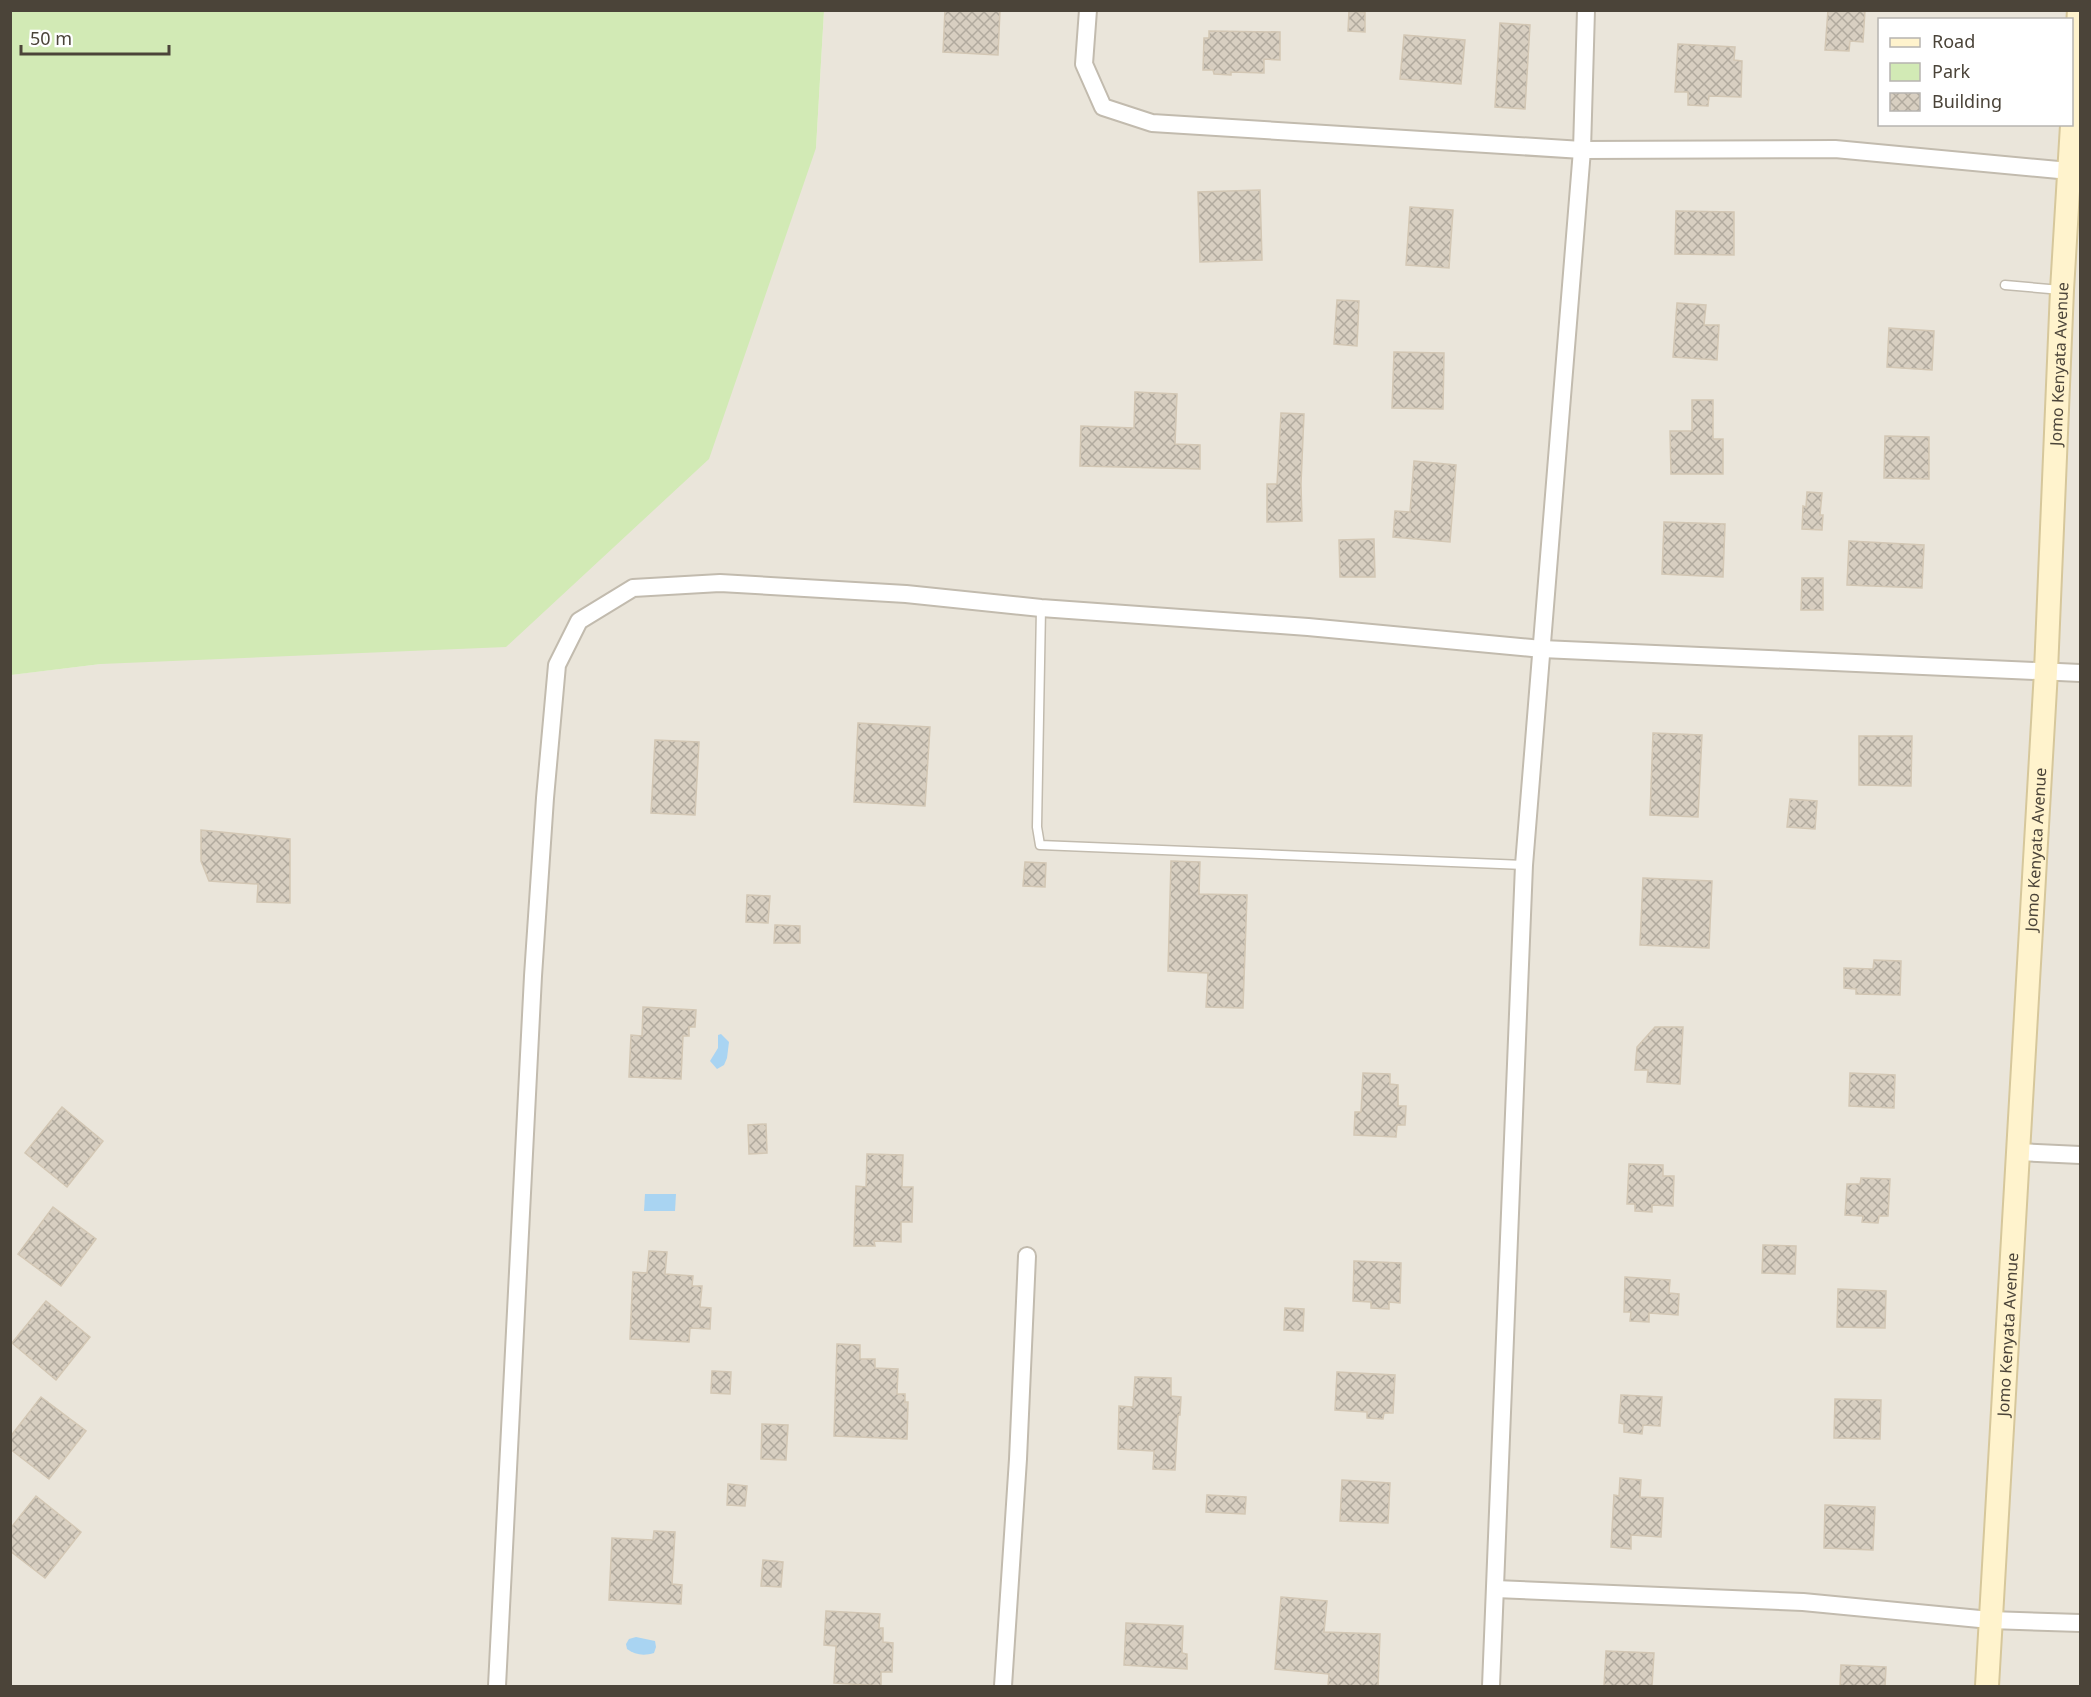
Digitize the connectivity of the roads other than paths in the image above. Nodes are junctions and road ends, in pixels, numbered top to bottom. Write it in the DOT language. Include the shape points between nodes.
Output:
graph roads {
  1 [pos="1088,10"];
  2 [pos="1586,10"];
  3 [pos="2079,10"];
  4 [pos="1582,150"];
  5 [pos="2075,172"];
  6 [pos="2005,285"];
  7 [pos="2062,290"];
  8 [pos="1041,608"];
  9 [pos="1542,649"];
  10 [pos="2046,671"];
  11 [pos="2080,673"];
  12 [pos="1524,865"];
  13 [pos="2019,1152"];
  14 [pos="2080,1155"];
  15 [pos="1027,1256"];
  16 [pos="1495,1588"];
  17 [pos="1990,1620"];
  18 [pos="2080,1623"];
  19 [pos="496,1686"];
  20 [pos="1003,1686"];
  21 [pos="1491,1686"];
  22 [pos="1986,1686"];
  1 -- 4 [label="street" via="1084,64 1102,107 1152,123"];
  2 -- 4 [label="street"];
  3 -- 5 [label="street, Jomo Kenyata Avenue"];
  4 -- 5 [label="street" via="1835,149"];
  4 -- 9 [label="street"];
  5 -- 7 [label="street, Jomo Kenyata Avenue"];
  6 -- 7 [label="lane"];
  7 -- 10 [label="street, Jomo Kenyata Avenue"];
  8 -- 9 [label="street"];
  8 -- 12 [label="lane" via="1037,828 1040,845"];
  8 -- 19 [label="street" via="906,594 720,584 633,588 579,621 556,664 533,976"];
  9 -- 10 [label="street"];
  9 -- 12 [label="street"];
  10 -- 11 [label="street"];
  10 -- 13 [label="street, Jomo Kenyata Avenue"];
  12 -- 16 [label="street"];
  13 -- 14 [label="street"];
  13 -- 17 [label="street, Jomo Kenyata Avenue"];
  15 -- 20 [label="street"];
  16 -- 17 [label="street" via="1803,1602"];
  16 -- 21 [label="street"];
  17 -- 18 [label="street"];
  17 -- 22 [label="street, Jomo Kenyata Avenue"];
}
